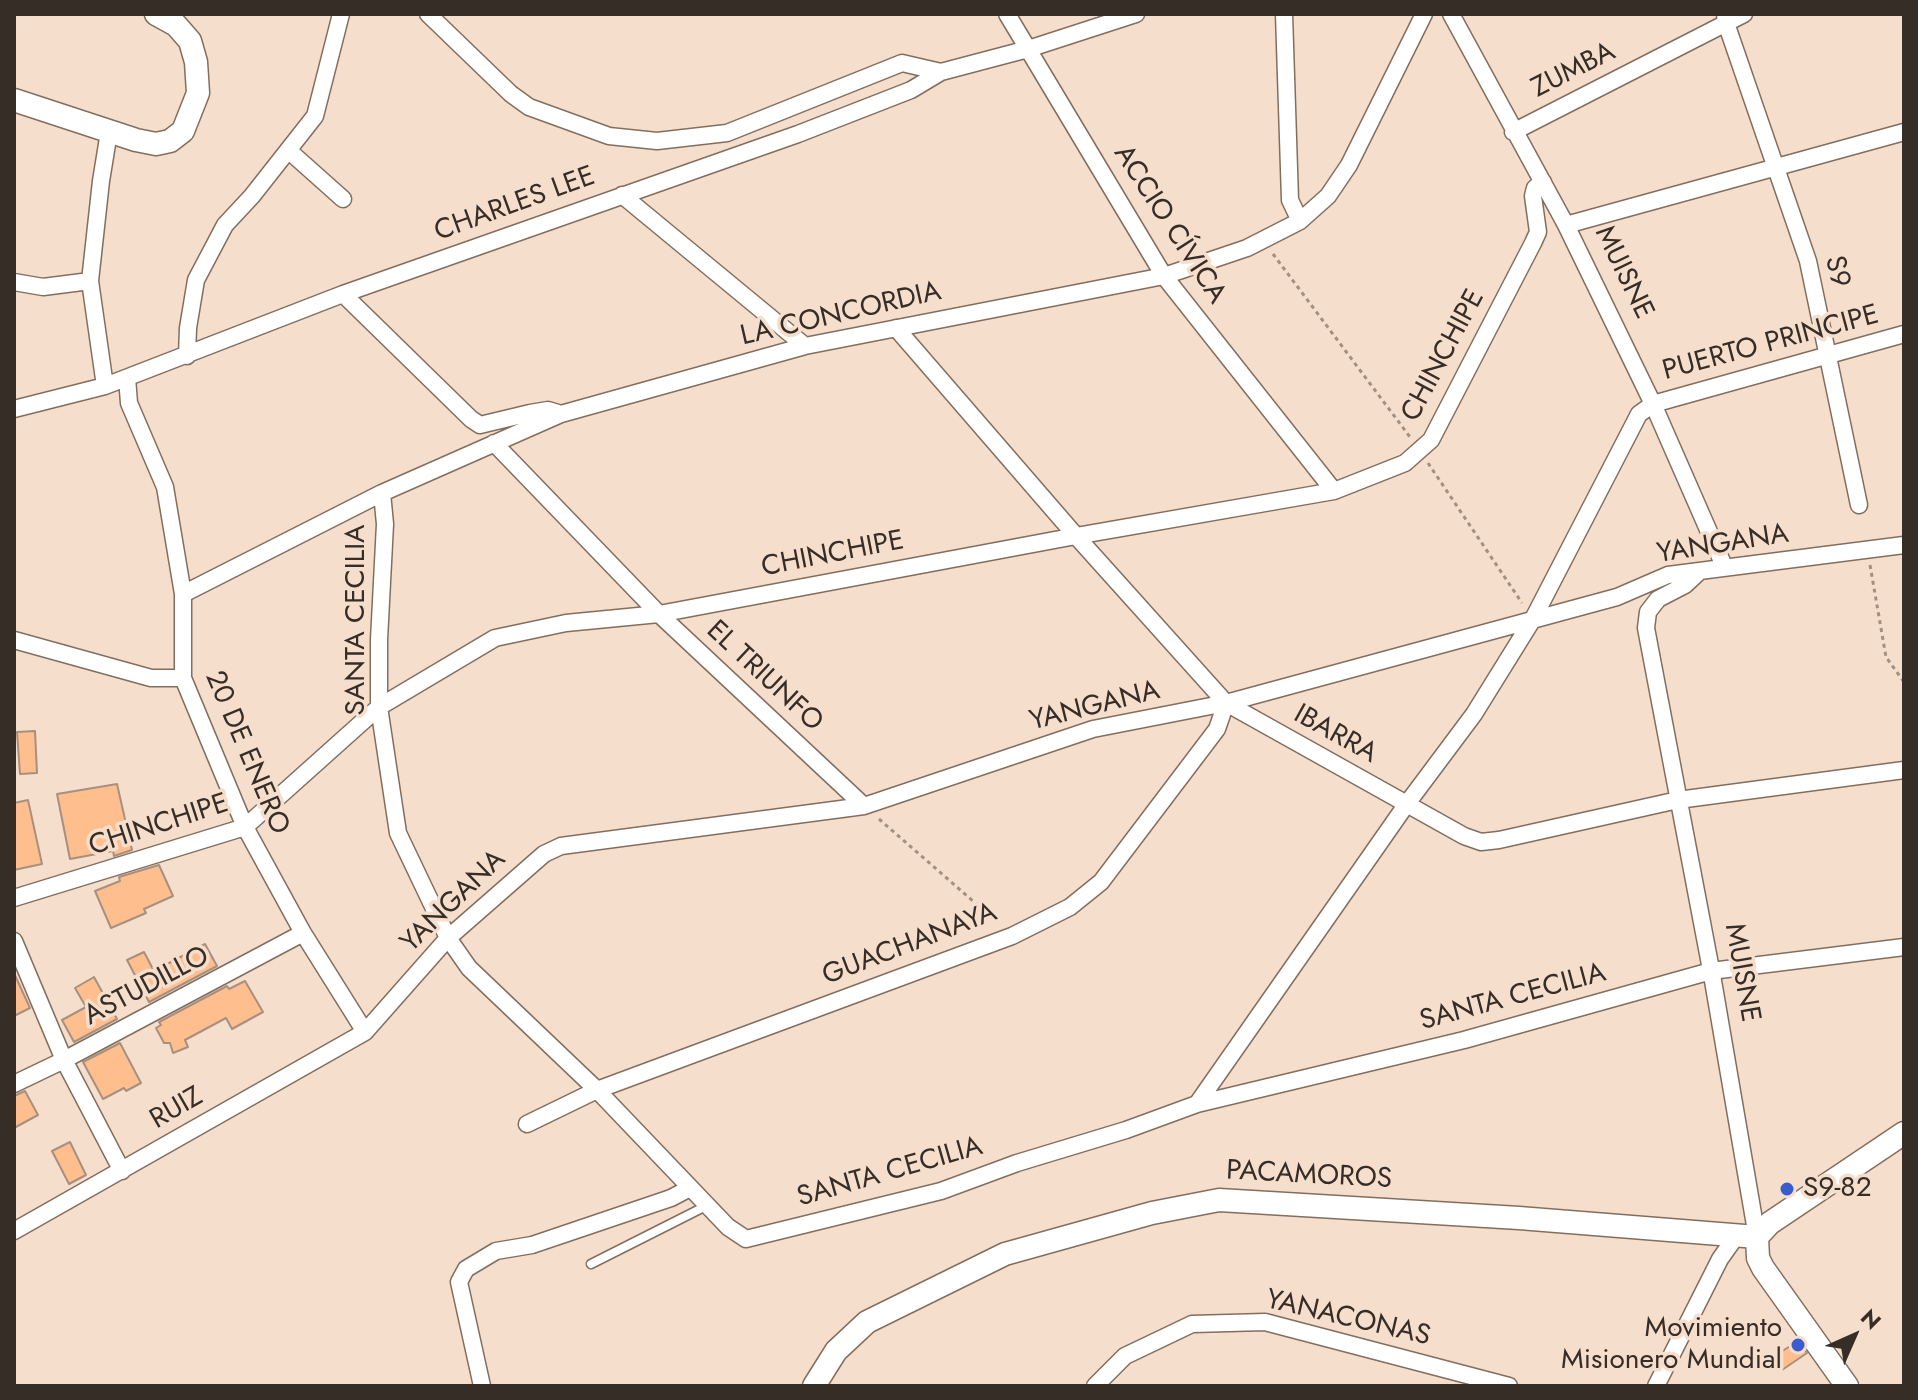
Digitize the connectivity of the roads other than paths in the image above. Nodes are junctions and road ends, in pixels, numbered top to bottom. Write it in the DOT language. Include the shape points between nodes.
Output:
graph roads {
  1 [pos="156,14"];
  2 [pos="341,14"];
  3 [pos="428,14"];
  4 [pos="1007,14"];
  5 [pos="1136,14"];
  6 [pos="1284,14"];
  7 [pos="1424,14"];
  8 [pos="1451,14"];
  9 [pos="1744,14"];
  10 [pos="1726,18"];
  11 [pos="1028,49"];
  12 [pos="941,72"];
  13 [pos="14,100"];
  14 [pos="109,132"];
  15 [pos="1513,132"];
  16 [pos="1904,132"];
  17 [pos="288,150"];
  18 [pos="1774,169"];
  19 [pos="1543,182"];
  20 [pos="622,195"];
  21 [pos="343,199"];
  22 [pos="1300,221"];
  23 [pos="1566,225"];
  24 [pos="1164,276"];
  25 [pos="90,281"];
  26 [pos="14,282"];
  27 [pos="343,294"];
  28 [pos="896,328"];
  29 [pos="1904,334"];
  30 [pos="805,346"];
  31 [pos="187,356"];
  32 [pos="1829,356"];
  33 [pos="127,378"];
  34 [pos="105,386"];
  35 [pos="1653,404"];
  36 [pos="14,409"];
  37 [pos="561,414"];
  38 [pos="494,443"];
  39 [pos="1334,491"];
  40 [pos="382,493"];
  41 [pos="1859,505"];
  42 [pos="1076,536"];
  43 [pos="1904,545"];
  44 [pos="1724,566"];
  45 [pos="1700,571"];
  46 [pos="183,594"];
  47 [pos="659,614"];
  48 [pos="1533,619"];
  49 [pos="14,640"];
  50 [pos="183,678"];
  51 [pos="1226,703"];
  52 [pos="379,707"];
  53 [pos="1904,770"];
  54 [pos="1678,800"];
  55 [pos="1406,805"];
  56 [pos="864,806"];
  57 [pos="245,827"];
  58 [pos="14,898"];
  59 [pos="303,933"];
  60 [pos="448,938"];
  61 [pos="14,941"];
  62 [pos="1904,947"];
  63 [pos="1711,971"];
  64 [pos="365,1032"];
  65 [pos="64,1060"];
  66 [pos="14,1084"];
  67 [pos="597,1090"];
  68 [pos="1197,1104"];
  69 [pos="527,1124"];
  70 [pos="1904,1133"];
  71 [pos="122,1171"];
  72 [pos="690,1188"];
  73 [pos="707,1205"];
  74 [pos="14,1231"];
  75 [pos="1747,1236"];
  76 [pos="591,1264"];
  77 [pos="482,1386"];
  78 [pos="814,1386"];
  79 [pos="1095,1386"];
  80 [pos="1509,1386"];
  81 [pos="1656,1386"];
  82 [pos="1847,1386"];
  1 -- 14 [label="street" via="190,41 196,62 198,93 183,131 156,144"];
  2 -- 17 [label="street" via="315,116"];
  3 -- 12 [label="street" via="529,107 588,130 633,140 727,133 902,63"];
  4 -- 11 [label="street, ACCIO CÍVICA"];
  5 -- 11 [label="street"];
  6 -- 22 [label="street" via="1290,200"];
  7 -- 22 [label="street, LA CONCORDIA" via="1349,165 1328,196"];
  8 -- 15 [label="street, MUISNE"];
  9 -- 10 [label="street, ZUMBA"];
  10 -- 15 [label="street, ZUMBA"];
  10 -- 18 [label="street, S9"];
  11 -- 12 [label="street"];
  11 -- 24 [label="street, ACCIO CÍVICA"];
  12 -- 20 [label="street, CHARLES LEE" via="911,90 826,123"];
  13 -- 14 [label="street"];
  14 -- 25 [label="street"];
  15 -- 19 [label="street, MUISNE"];
  16 -- 18 [label="street"];
  17 -- 21 [label="street"];
  17 -- 31 [label="street" via="225,225 196,280"];
  18 -- 23 [label="street"];
  18 -- 32 [label="street, S9" via="1808,261"];
  19 -- 23 [label="street, MUISNE"];
  19 -- 39 [label="street, CHINCHIPE" via="1533,196 1538,232 1431,440 1405,463"];
  20 -- 27 [label="street, CHARLES LEE"];
  20 -- 30 [label="street"];
  22 -- 24 [label="street, LA CONCORDIA" via="1247,248"];
  23 -- 35 [label="street, MUISNE"];
  24 -- 28 [label="street, LA CONCORDIA"];
  24 -- 39 [label="street, ACCIO CÍVICA"];
  25 -- 26 [label="street" via="43,287"];
  25 -- 34 [label="street"];
  27 -- 31 [label="street, CHARLES LEE"];
  27 -- 37 [label="street" via="480,425 548,410"];
  28 -- 30 [label="street, LA CONCORDIA"];
  28 -- 42 [label="street, IBARRA"];
  29 -- 32 [label="street, PUERTO PRINCIPE"];
  30 -- 37 [label="street, LA CONCORDIA"];
  31 -- 33 [label="street, CHARLES LEE"];
  32 -- 35 [label="street, PUERTO PRINCIPE"];
  32 -- 41 [label="street, S9"];
  33 -- 34 [label="street, CHARLES LEE"];
  33 -- 46 [label="street, 20 DE ENERO" via="129,403 165,487"];
  34 -- 36 [label="street, CHARLES LEE"];
  35 -- 44 [label="street, MUISNE"];
  35 -- 48 [label="street" via="1639,414"];
  37 -- 38 [label="street, LA CONCORDIA"];
  38 -- 40 [label="street, LA CONCORDIA"];
  38 -- 47 [label="street, EL TRIUNFO"];
  39 -- 42 [label="street, CHINCHIPE"];
  40 -- 46 [label="street, LA CONCORDIA"];
  40 -- 52 [label="street, SANTA CECILIA"];
  42 -- 47 [label="street, CHINCHIPE"];
  42 -- 51 [label="street, IBARRA"];
  43 -- 44 [label="street, YANGANA"];
  44 -- 45 [label="street, YANGANA"];
  45 -- 48 [label="street, YANGANA" via="1668,575 1617,597"];
  45 -- 54 [label="street, MUISNE" via="1658,599 1648,612 1646,628"];
  46 -- 50 [label="street, 20 DE ENERO"];
  47 -- 52 [label="street, CHINCHIPE" via="566,623 495,638"];
  47 -- 56 [label="street, EL TRIUNFO"];
  48 -- 51 [label="street, YANGANA"];
  48 -- 55 [label="street" via="1474,714"];
  49 -- 50 [label="street" via="151,678"];
  50 -- 57 [label="street, 20 DE ENERO"];
  51 -- 55 [label="street, IBARRA"];
  51 -- 56 [label="street, YANGANA" via="1093,729"];
  51 -- 67 [label="street, GUACHANAYA" via="1217,729 1101,882 1070,907 1012,936"];
  52 -- 57 [label="street, CHINCHIPE"];
  52 -- 60 [label="street, SANTA CECILIA" via="398,833"];
  53 -- 54 [label="street, IBARRA"];
  54 -- 55 [label="street, IBARRA" via="1481,842"];
  54 -- 63 [label="street, MUISNE"];
  55 -- 68 [label="street"];
  56 -- 60 [label="street, YANGANA" via="561,846 544,854"];
  57 -- 58 [label="street, CHINCHIPE"];
  57 -- 59 [label="street, 20 DE ENERO"];
  59 -- 64 [label="street, 20 DE ENERO"];
  59 -- 65 [label="street, ASTUDILLO"];
  60 -- 64 [label="street, YANGANA"];
  60 -- 67 [label="street, SANTA CECILIA" via="469,968"];
  61 -- 65 [label="street"];
  62 -- 63 [label="street, SANTA CECILIA"];
  63 -- 68 [label="street, SANTA CECILIA" via="1464,1040"];
  63 -- 75 [label="street, MUISNE"];
  64 -- 71 [label="street, RUIZ"];
  65 -- 66 [label="street, ASTUDILLO"];
  65 -- 71 [label="street"];
  67 -- 69 [label="street, GUACHANAYA"];
  67 -- 72 [label="street, SANTA CECILIA"];
  68 -- 73 [label="street, SANTA CECILIA" via="941,1191 758,1237 746,1239"];
  70 -- 75 [label="street"];
  71 -- 74 [label="street, RUIZ"];
  72 -- 73 [label="street, SANTA CECILIA"];
  72 -- 77 [label="street" via="532,1245 496,1251 466,1269 459,1282"];
  73 -- 76 [label="lane"];
  75 -- 78 [label="street, PACAMOROS" via="1219,1200 1005,1254 867,1322 836,1351"];
  75 -- 81 [label="street" via="1720,1259"];
  75 -- 82 [label="street, MUISNE" via="1763,1268"];
  79 -- 80 [label="street, YANACONAS" via="1125,1356 1192,1324 1265,1322"];
}
